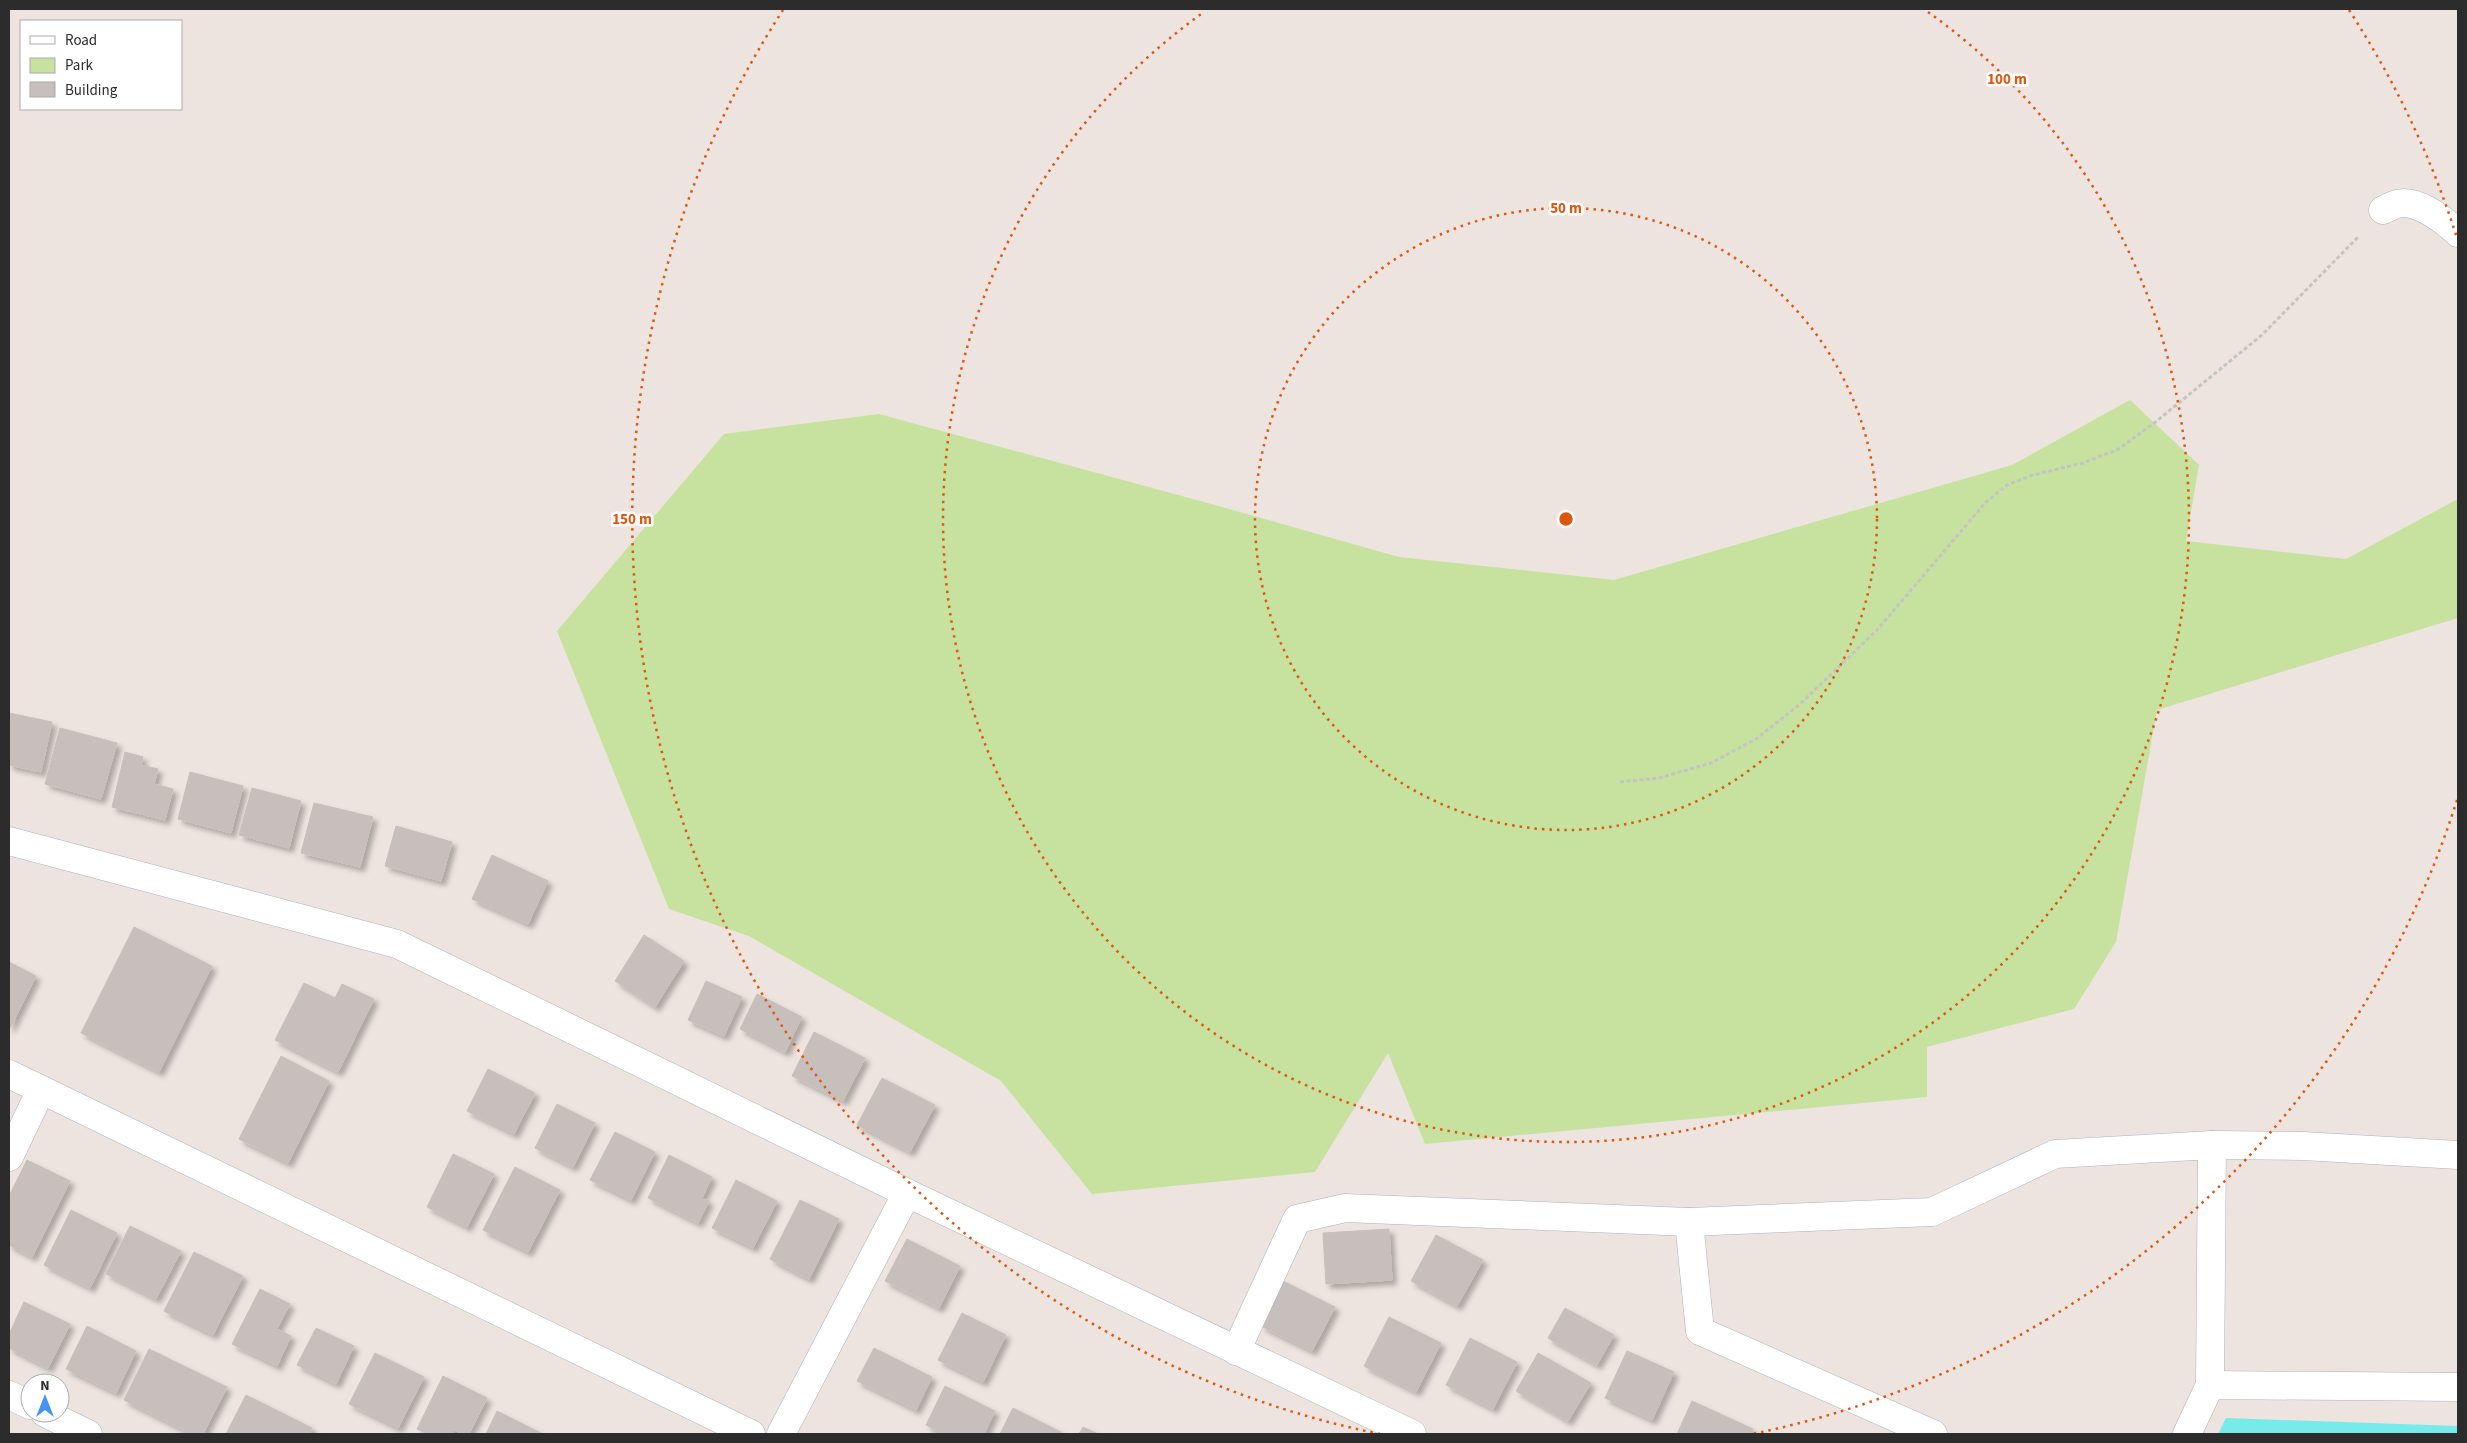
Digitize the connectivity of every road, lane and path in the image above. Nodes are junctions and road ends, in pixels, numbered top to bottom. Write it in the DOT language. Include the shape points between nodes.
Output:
graph roads {
  1 [pos="2383,210"];
  2 [pos="2458,233"];
  3 [pos="1620,782"];
  4 [pos="9,841"];
  5 [pos="9,1074"];
  6 [pos="41,1090"];
  7 [pos="2212,1146"];
  8 [pos="2458,1155"];
  9 [pos="9,1157"];
  10 [pos="907,1193"];
  11 [pos="1689,1222"];
  12 [pos="1236,1351"];
  13 [pos="2210,1385"];
  14 [pos="2458,1387"];
  15 [pos="65,1423"];
  16 [pos="88,1434"];
  17 [pos="751,1434"];
  18 [pos="781,1434"];
  19 [pos="1412,1434"];
  20 [pos="1934,1434"];
  21 [pos="2187,1434"];
  1 -- 2 [label="street" via="2402,203 2419,207"];
  1 -- 3 [label="path" via="2262,335 2153,424 2117,450 2007,485 1986,502 1877,630 1798,706 1756,739 1711,763 1659,778"];
  4 -- 10 [label="street" via="397,944"];
  5 -- 6 [label="street"];
  6 -- 9 [label="street"];
  6 -- 17 [label="street"];
  7 -- 8 [label="street" via="2303,1146"];
  7 -- 11 [label="street" via="2055,1154 1932,1212"];
  7 -- 13 [label="street"];
  10 -- 12 [label="street"];
  10 -- 18 [label="street"];
  11 -- 12 [label="street" via="1345,1208 1297,1219"];
  11 -- 20 [label="street" via="1700,1330"];
  12 -- 19 [label="street"];
  13 -- 14 [label="street"];
  13 -- 21 [label="street"];
  15 -- 16 [label="street"];
}
